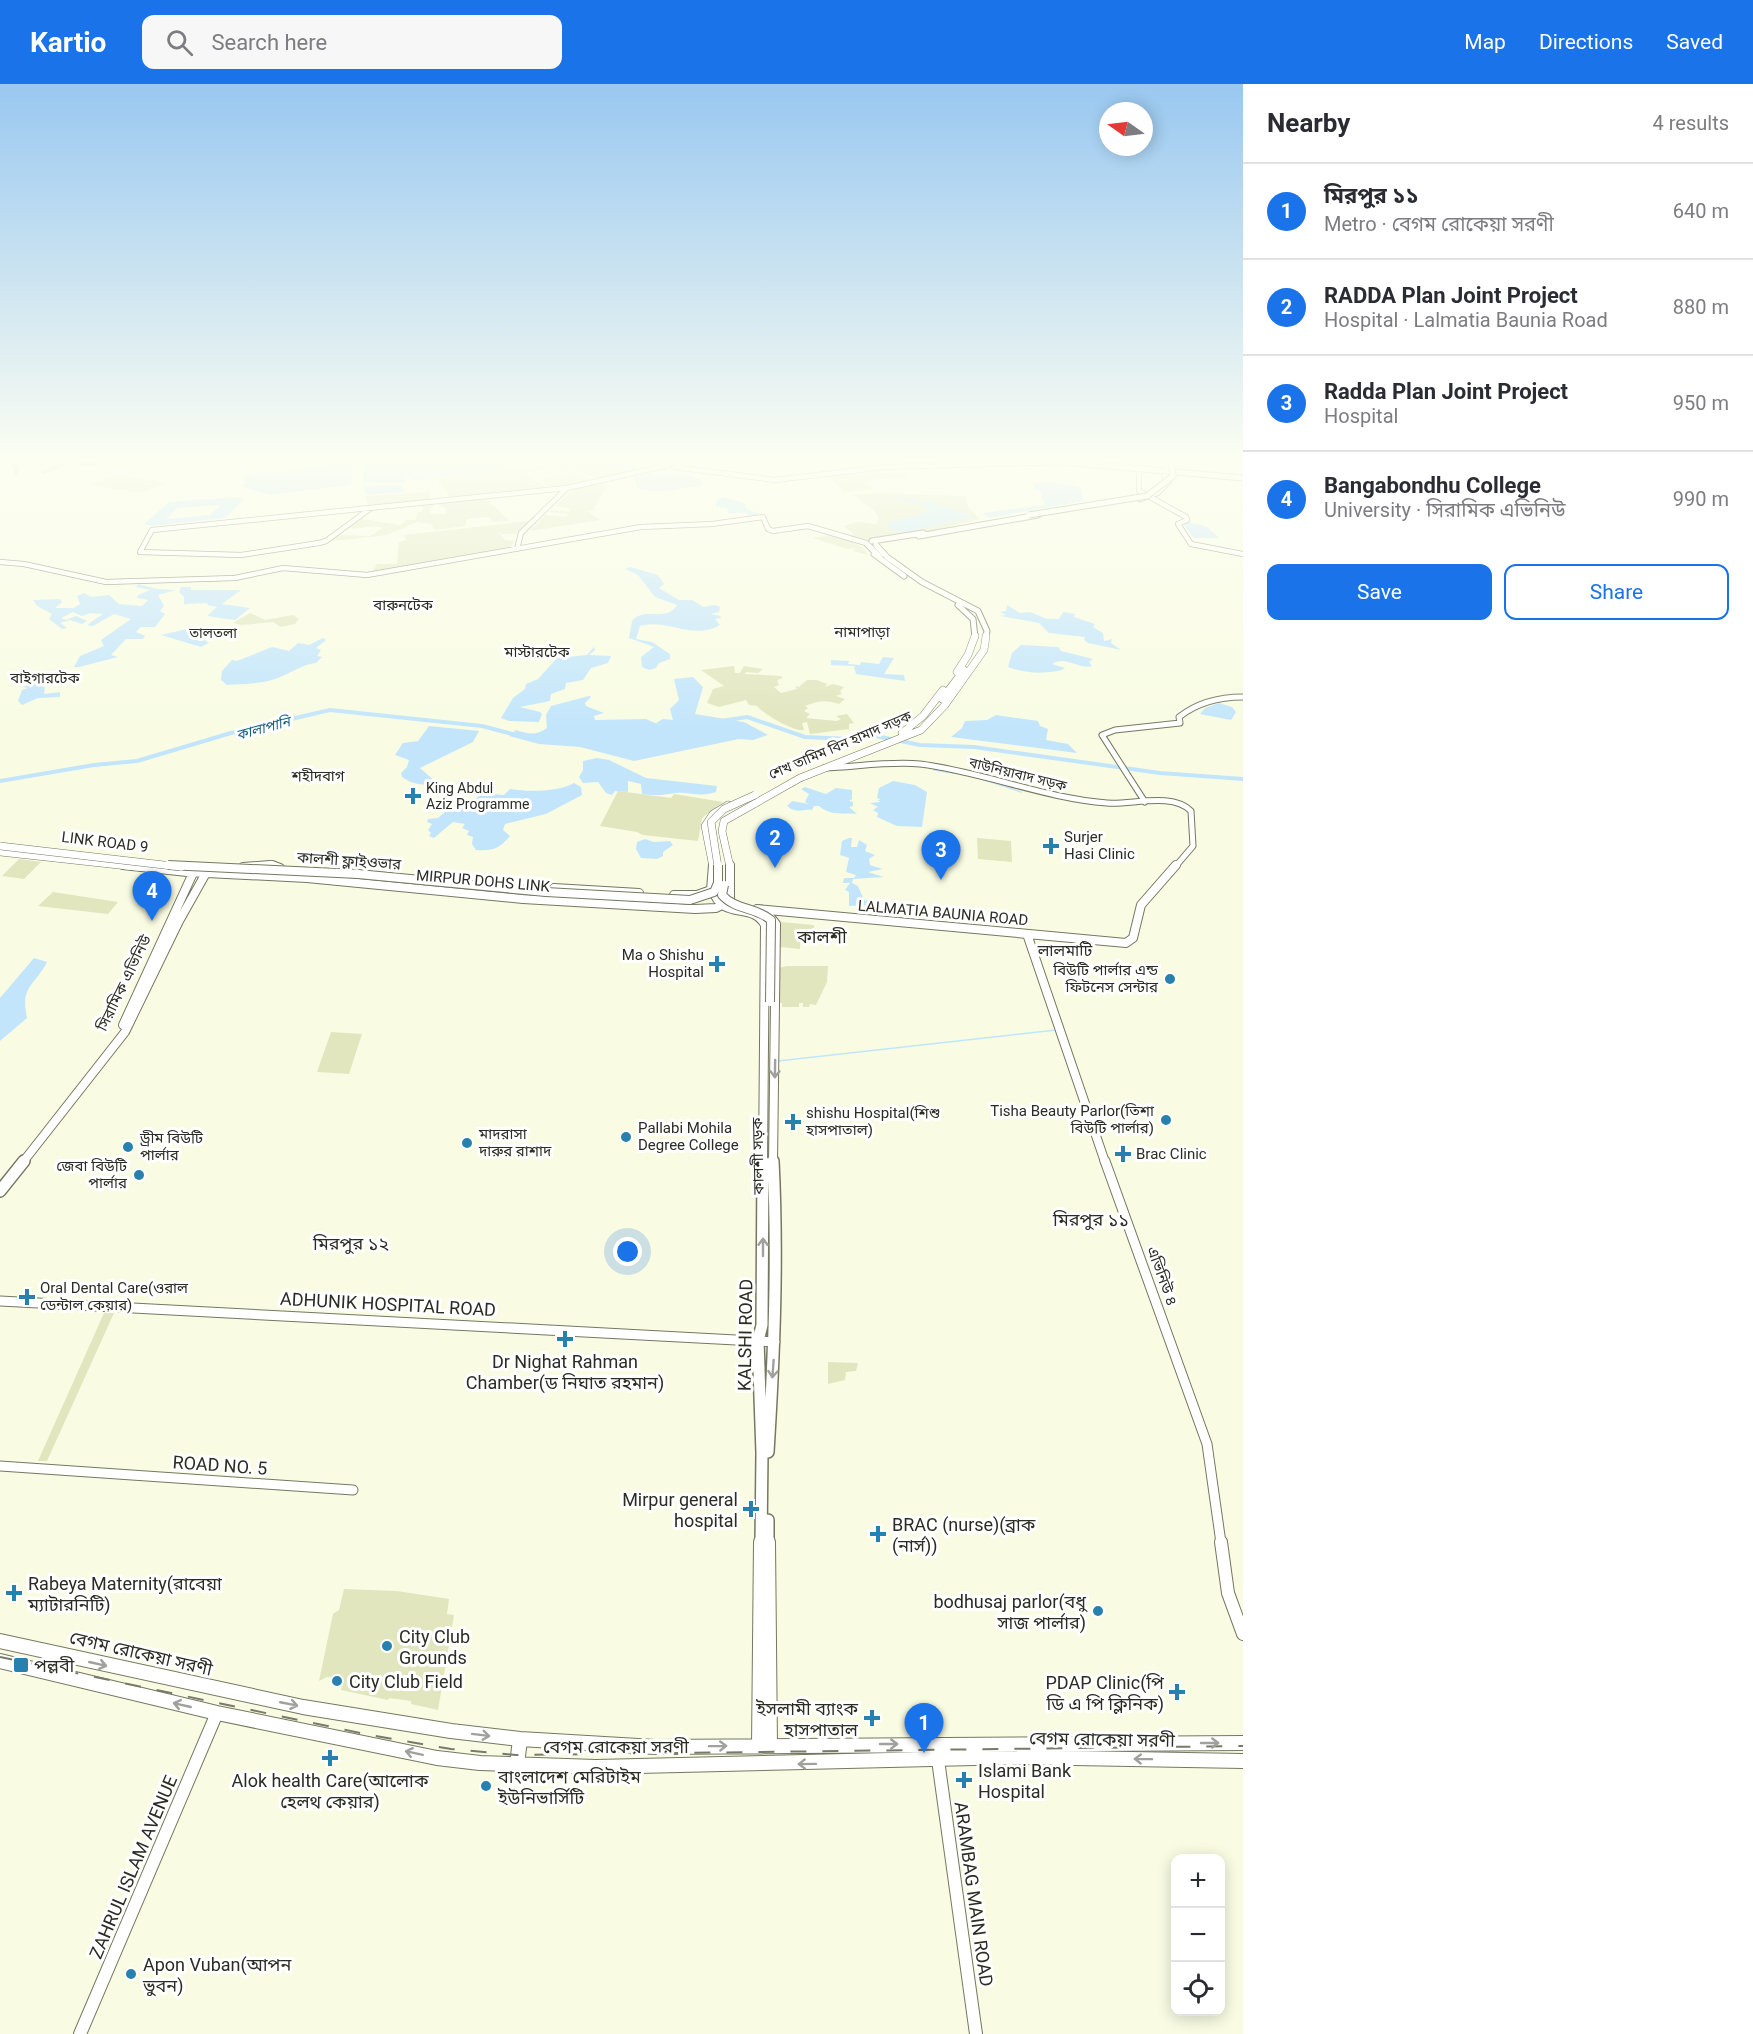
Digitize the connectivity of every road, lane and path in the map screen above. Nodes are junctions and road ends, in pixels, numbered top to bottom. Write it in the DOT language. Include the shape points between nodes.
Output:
graph roads {
  1 [pos="142,549"];
  2 [pos="282,549"];
  3 [pos="517,549"];
  4 [pos="874,549"];
  5 [pos="877,549"];
  6 [pos="1217,549"];
  7 [pos="1243,554"];
  8 [pos="0,562"];
  9 [pos="904,568"];
  10 [pos="1243,698"];
  11 [pos="905,735"];
  12 [pos="881,744"];
  13 [pos="823,768"];
  14 [pos="767,792"];
  15 [pos="757,796"];
  16 [pos="1145,802"];
  17 [pos="727,845"];
  18 [pos="711,846"];
  19 [pos="0,848"];
  20 [pos="205,869"];
  21 [pos="357,871"];
  22 [pos="383,872"];
  23 [pos="193,873"];
  24 [pos="350,882"];
  25 [pos="377,886"];
  26 [pos="503,886"];
  27 [pos="712,892"];
  28 [pos="506,896"];
  29 [pos="728,896"];
  30 [pos="699,897"];
  31 [pos="721,906"];
  32 [pos="757,909"];
  33 [pos="1027,934"];
  34 [pos="1126,943"];
  35 [pos="775,1047"];
  36 [pos="0,1183"];
  37 [pos="0,1191"];
  38 [pos="0,1300"];
  39 [pos="758,1341"];
  40 [pos="775,1342"];
  41 [pos="0,1466"];
  42 [pos="353,1490"];
  43 [pos="1243,1634"];
  44 [pos="0,1641"];
  45 [pos="0,1661"];
  46 [pos="217,1713"];
  47 [pos="520,1739"];
  48 [pos="1243,1743"];
  49 [pos="765,1746"];
  50 [pos="938,1760"];
  51 [pos="1243,1761"];
  52 [pos="518,1765"];
  53 [pos="80,2034"];
  54 [pos="976,2034"];
  1 -- 2 [label="street" via="140,552 241,555"];
  3 -- 8 [label="street" via="367,575 283,568 235,578 106,582"];
  4 -- 11 [label="main road" via="879,560 915,584 967,610 976,633 967,659"];
  5 -- 11 [label="main road, শেখ তামিম বিন হামাদ সড়ক" via="922,582 975,608 987,631 984,650 962,684 929,723"];
  6 -- 7 [label="street"];
  9 -- 11 [label="main road" via="975,605 986,618 991,636 984,660 943,712 922,731"];
  10 -- 16 [label="street" via="1223,696 1199,705 1179,717 1180,723 1102,735"];
  11 -- 12 [label="main road, শেখ তামিম বিন হামাদ সড়ক"];
  12 -- 13 [label="main road, শেখ তামিম বিন হামাদ সড়ক"];
  12 -- 14 [label="main road, শেখ তামিম বিন হামাদ সড়ক"];
  13 -- 14 [label="main road, শেখ তামিম বিন হামাদ সড়ক"];
  13 -- 16 [label="street, বাউনিয়াবাদ সড়ক" via="918,764 1065,798"];
  14 -- 15 [label="main road"];
  14 -- 17 [label="main road, শেখ তামিম বিন হামাদ সড়ক" via="724,821 722,831"];
  14 -- 18 [label="main road, শেখ তামিম বিন হামাদ সড়ক" via="710,816 704,829"];
  15 -- 29 [label="main road, bridge" via="724,814 716,823"];
  15 -- 30 [label="main road, bridge" via="724,810 710,824 718,855 719,885 714,893"];
  16 -- 34 [label="street, বাউনিয়াবাদ সড়ক" via="1167,801 1188,808 1194,841 1188,854 1141,905 1132,940"];
  17 -- 18 [label="main road"];
  17 -- 29 [label="main road, শেখ তামিম বিন হামাদ সড়ক"];
  18 -- 27 [label="main road, শেখ তামিম বিন হামাদ সড়ক"];
  19 -- 20 [label="main road, LINK ROAD 9"];
  19 -- 23 [label="main road, LINK ROAD 9"];
  19 -- 29 [label="main road, bridge" via="197,870 286,872 544,893 690,902"];
  19 -- 30 [label="main road, কালশী ফ্লাইওভার, bridge" via="193,868 344,873 546,892"];
  20 -- 21 [label="main road, MIRPUR DOHS LINK"];
  20 -- 23 [label="main road, LINK ROAD 9"];
  20 -- 24 [label="main road, MIRPUR DOHS LINK"];
  20 -- 37 [label="main road" via="126,1031"];
  21 -- 22 [label="main road, MIRPUR DOHS LINK"];
  21 -- 24 [label="main road" via="365,876"];
  22 -- 25 [label="main road" via="368,878"];
  22 -- 26 [label="main road, MIRPUR DOHS LINK"];
  23 -- 36 [label="main road, সিরামিক এভিনিউ" via="121,1032"];
  24 -- 25 [label="main road, MIRPUR DOHS LINK"];
  25 -- 28 [label="main road, MIRPUR DOHS LINK"];
  26 -- 30 [label="main road, MIRPUR DOHS LINK"];
  26 -- 30 [label="main road, bridge"];
  27 -- 29 [label="main road, কালশী সড়ক" via="722,899"];
  27 -- 30 [label="main road"];
  27 -- 31 [label="main road"];
  28 -- 29 [label="main road, bridge" via="688,904"];
  28 -- 31 [label="main road, MIRPUR DOHS LINK" via="706,910"];
  29 -- 31 [label="main road"];
  29 -- 32 [label="main road, কালশী সড়ক" via="738,906"];
  29 -- 35 [label="main road, bridge" via="729,903 761,912 771,920 771,1036"];
  39 -- 31 [label="main road, KALSHI ROAD, one-way" via="762,1325 765,926 758,915"];
  32 -- 33 [label="street, LALMATIA BAUNIA ROAD"];
  32 -- 35 [label="main road, কালশী সড়ক" via="770,914 776,924"];
  33 -- 34 [label="street, LALMATIA BAUNIA ROAD"];
  33 -- 43 [label="street, এভিনিউ ৪" via="1207,1443 1228,1593"];
  35 -- 40 [label="main road, কালশী সড়ক, one-way"];
  38 -- 39 [label="street, ADHUNIK HOSPITAL ROAD"];
  39 -- 40 [label="street, ADHUNIK HOSPITAL ROAD"];
  39 -- 49 [label="main road, KALSHI ROAD"];
  40 -- 49 [label="main road, কালশী সড়ক, one-way" via="768,1442"];
  41 -- 42 [label="street, ROAD NO. 5"];
  44 -- 47 [label="main road, বেগম রোকেয়া সরণী, one-way" via="303,1707"];
  46 -- 45 [label="main road, বেগম রোকেয়া সরণী, one-way"];
  52 -- 46 [label="main road, বেগম রোকেয়া সরণী, one-way" via="437,1758"];
  46 -- 53 [label="street, ZAHRUL ISLAM AVENUE"];
  47 -- 49 [label="main road, বেগম রোকেয়া সরণী, one-way" via="655,1747"];
  47 -- 52 [label="main road"];
  49 -- 48 [label="main road, বেগম রোকেয়া সরণী, one-way"];
  51 -- 50 [label="main road, বেগম রোকেয়া সরণী, one-way" via="1079,1757"];
  50 -- 52 [label="main road, বেগম রোকেয়া সরণী, one-way"];
  50 -- 54 [label="street, ARAMBAG MAIN ROAD"];
}
